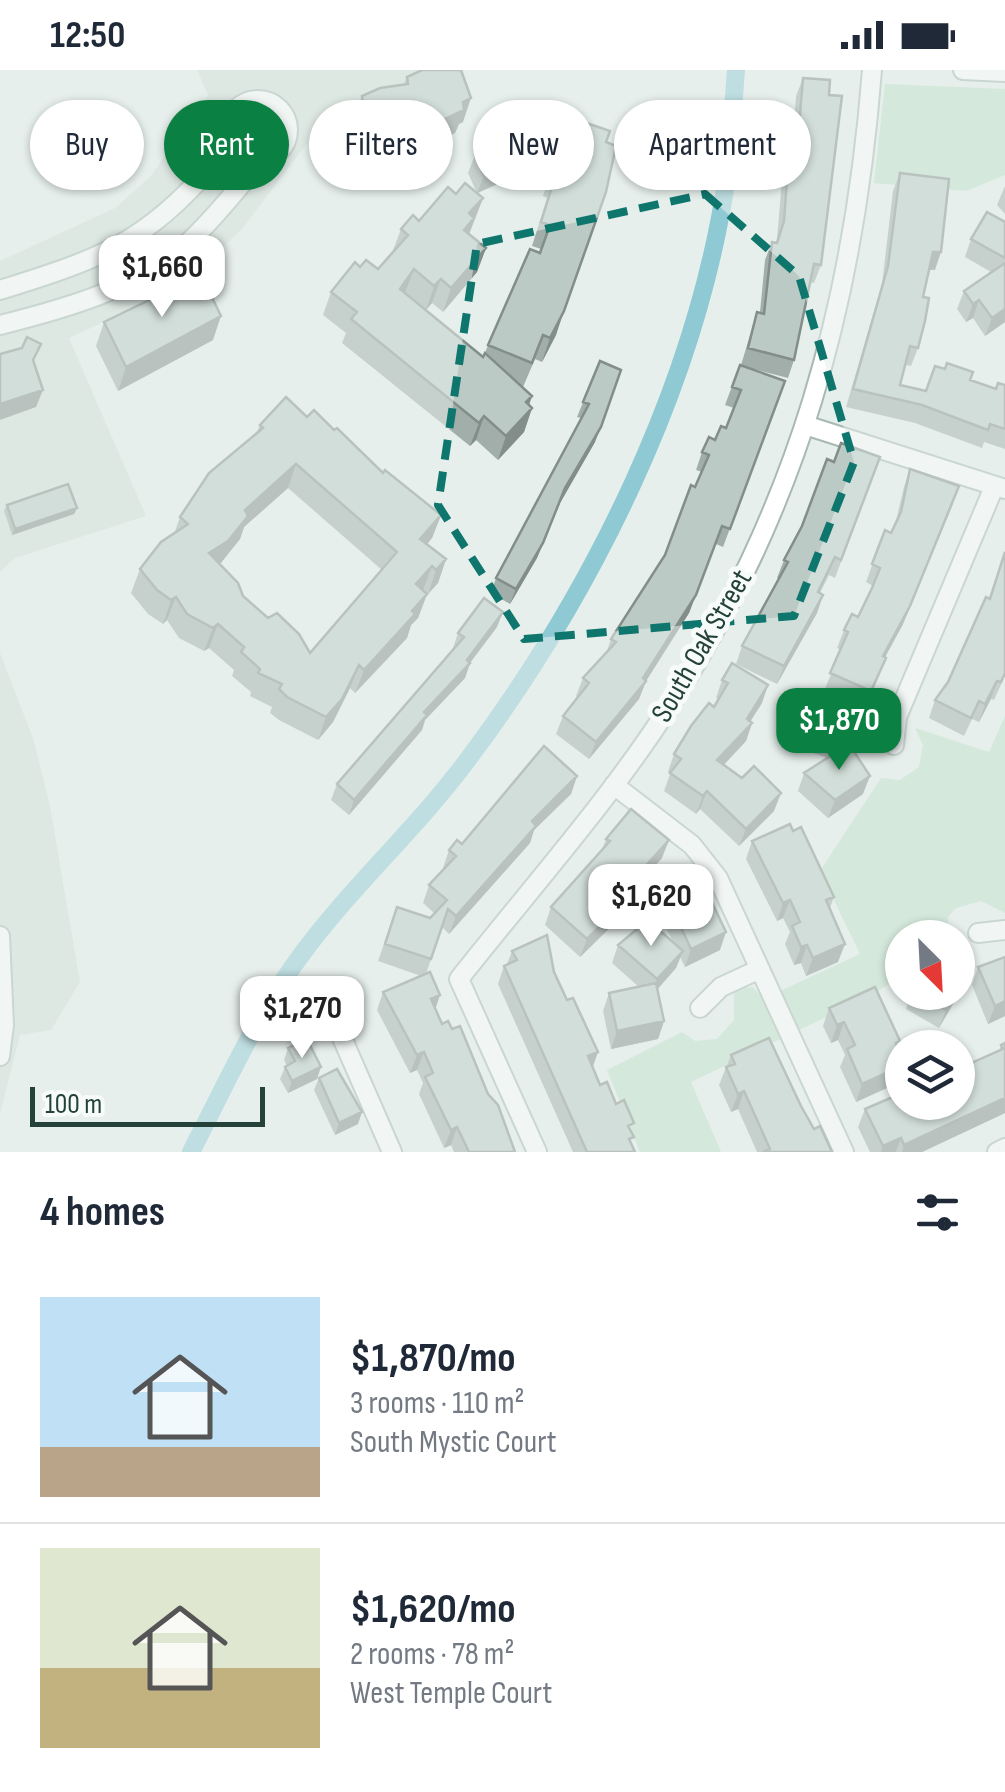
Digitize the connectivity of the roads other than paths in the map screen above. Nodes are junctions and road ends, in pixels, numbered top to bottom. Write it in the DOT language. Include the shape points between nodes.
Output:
graph roads {
  1 [pos="872,70"];
  2 [pos="963,70"];
  3 [pos="1005,72"];
  4 [pos="189,190"];
  5 [pos="236,190"];
  6 [pos="0,290"];
  7 [pos="0,326"];
  8 [pos="805,425"];
  9 [pos="999,488"];
  10 [pos="894,745"];
  11 [pos="614,785"];
  12 [pos="1005,930"];
  13 [pos="978,932"];
  14 [pos="0,936"];
  15 [pos="760,969"];
  16 [pos="329,1008"];
  17 [pos="700,1008"];
  18 [pos="0,1056"];
  19 [pos="1005,1148"];
  20 [pos="392,1152"];
  21 [pos="537,1152"];
  22 [pos="844,1152"];
  23 [pos="997,1152"];
  1 -- 8 [label="street, South Oak Street" via="849,264"];
  2 -- 3 [label="street"];
  4 -- 6 [label="street" via="116,250"];
  5 -- 7 [label="street" via="165,261 106,292"];
  8 -- 9 [label="street"];
  8 -- 11 [label="street, South Oak Street" via="757,549 720,622"];
  9 -- 10 [label="street" via="897,717"];
  11 -- 15 [label="street" via="708,864"];
  11 -- 21 [label="street, South Oak Street" via="458,979"];
  12 -- 13 [label="street"];
  14 -- 18 [label="street"];
  15 -- 17 [label="street" via="721,987"];
  15 -- 22 [label="street"];
  16 -- 20 [label="street"];
  19 -- 23 [label="street"];
}
